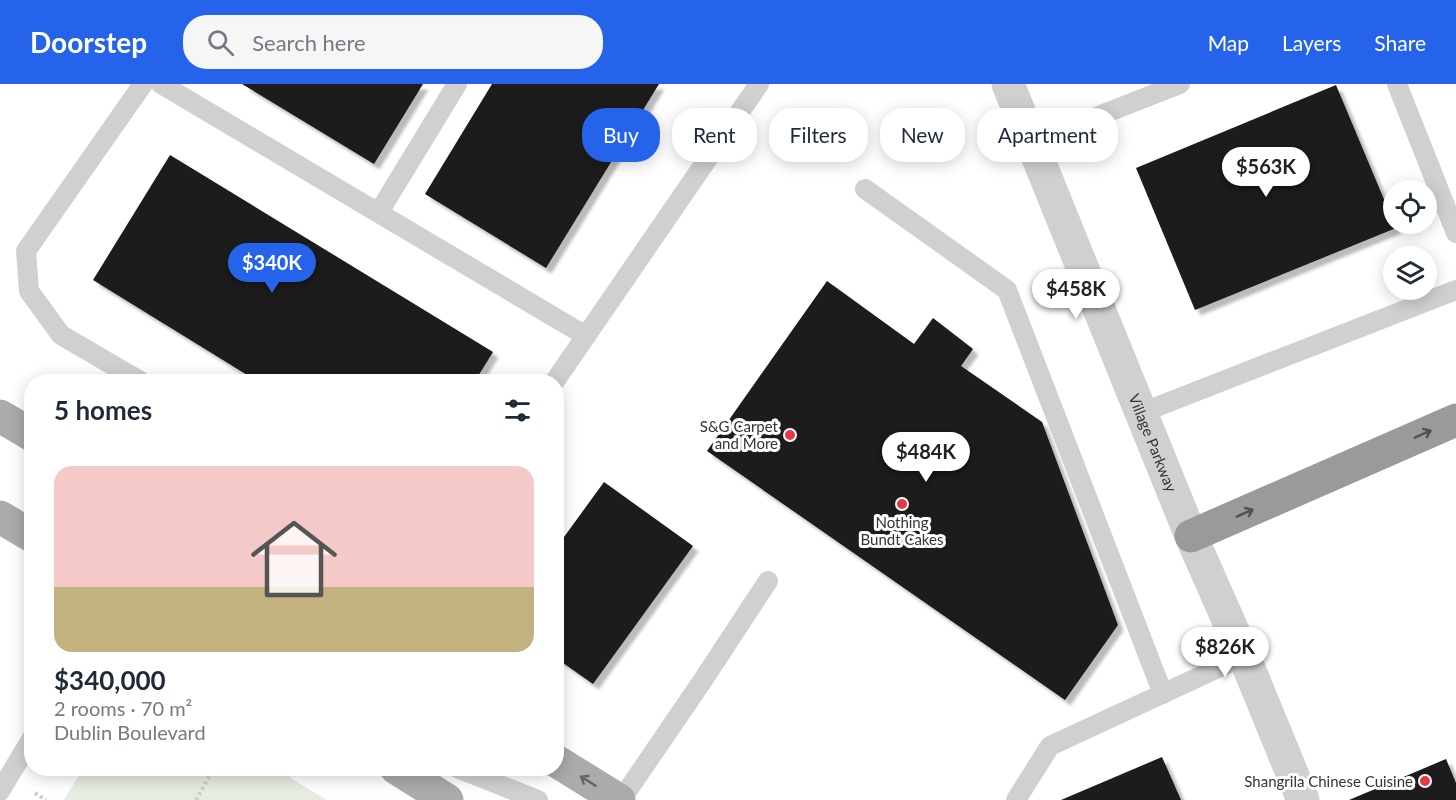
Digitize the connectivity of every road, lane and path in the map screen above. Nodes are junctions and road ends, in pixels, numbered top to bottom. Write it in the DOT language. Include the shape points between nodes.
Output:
graph roads {
  1 [pos="143,84"];
  2 [pos="161,84"];
  3 [pos="457,84"];
  4 [pos="759,84"];
  5 [pos="1008,84"];
  6 [pos="1180,84"];
  7 [pos="1397,84"];
  8 [pos="1018,108"];
  9 [pos="1118,108"];
  10 [pos="1040,162"];
  11 [pos="865,189"];
  12 [pos="379,212"];
  13 [pos="1456,233"];
  14 [pos="1456,290"];
  15 [pos="586,336"];
  16 [pos="128,374"];
  17 [pos="560,374"];
  18 [pos="1141,413"];
  19 [pos="0,416"];
  20 [pos="1456,420"];
  21 [pos="24,430"];
  22 [pos="0,517"];
  23 [pos="24,531"];
  24 [pos="1191,536"];
  25 [pos="768,581"];
  26 [pos="1244,656"];
  27 [pos="1163,694"];
  28 [pos="24,751"];
  29 [pos="564,766"];
  30 [pos="210,776"];
  31 [pos="409,776"];
  32 [pos="477,776"];
  33 [pos="0,791"];
  34 [pos="196,800"];
  35 [pos="447,800"];
  36 [pos="537,800"];
  37 [pos="620,800"];
  38 [pos="1016,800"];
  39 [pos="1303,800"];
  1 -- 16 [label="lane" via="26,251 29,291 61,335"];
  2 -- 12 [label="lane"];
  3 -- 12 [label="lane"];
  4 -- 15 [label="lane"];
  5 -- 8 [label="street, Village Parkway"];
  6 -- 9 [label="lane"];
  7 -- 13 [label="lane"];
  10 -- 18 [label="street, Village Parkway"];
  11 -- 27 [label="lane" via="1008,290"];
  12 -- 15 [label="lane"];
  14 -- 18 [label="lane"];
  15 -- 17 [label="lane"];
  18 -- 24 [label="street, Village Parkway"];
  19 -- 21 [label="main road"];
  24 -- 20 [label="highway, one-way"];
  22 -- 23 [label="main road"];
  24 -- 26 [label="street, Village Parkway"];
  25 -- 37 [label="lane"];
  26 -- 27 [label="lane"];
  26 -- 39 [label="street, Village Parkway"];
  27 -- 38 [label="lane" via="1050,746"];
  28 -- 33 [label="lane"];
  37 -- 29 [label="main road, one-way"];
  30 -- 34 [label="path"];
  31 -- 35 [label="main road"];
  32 -- 36 [label="lane"];
}
